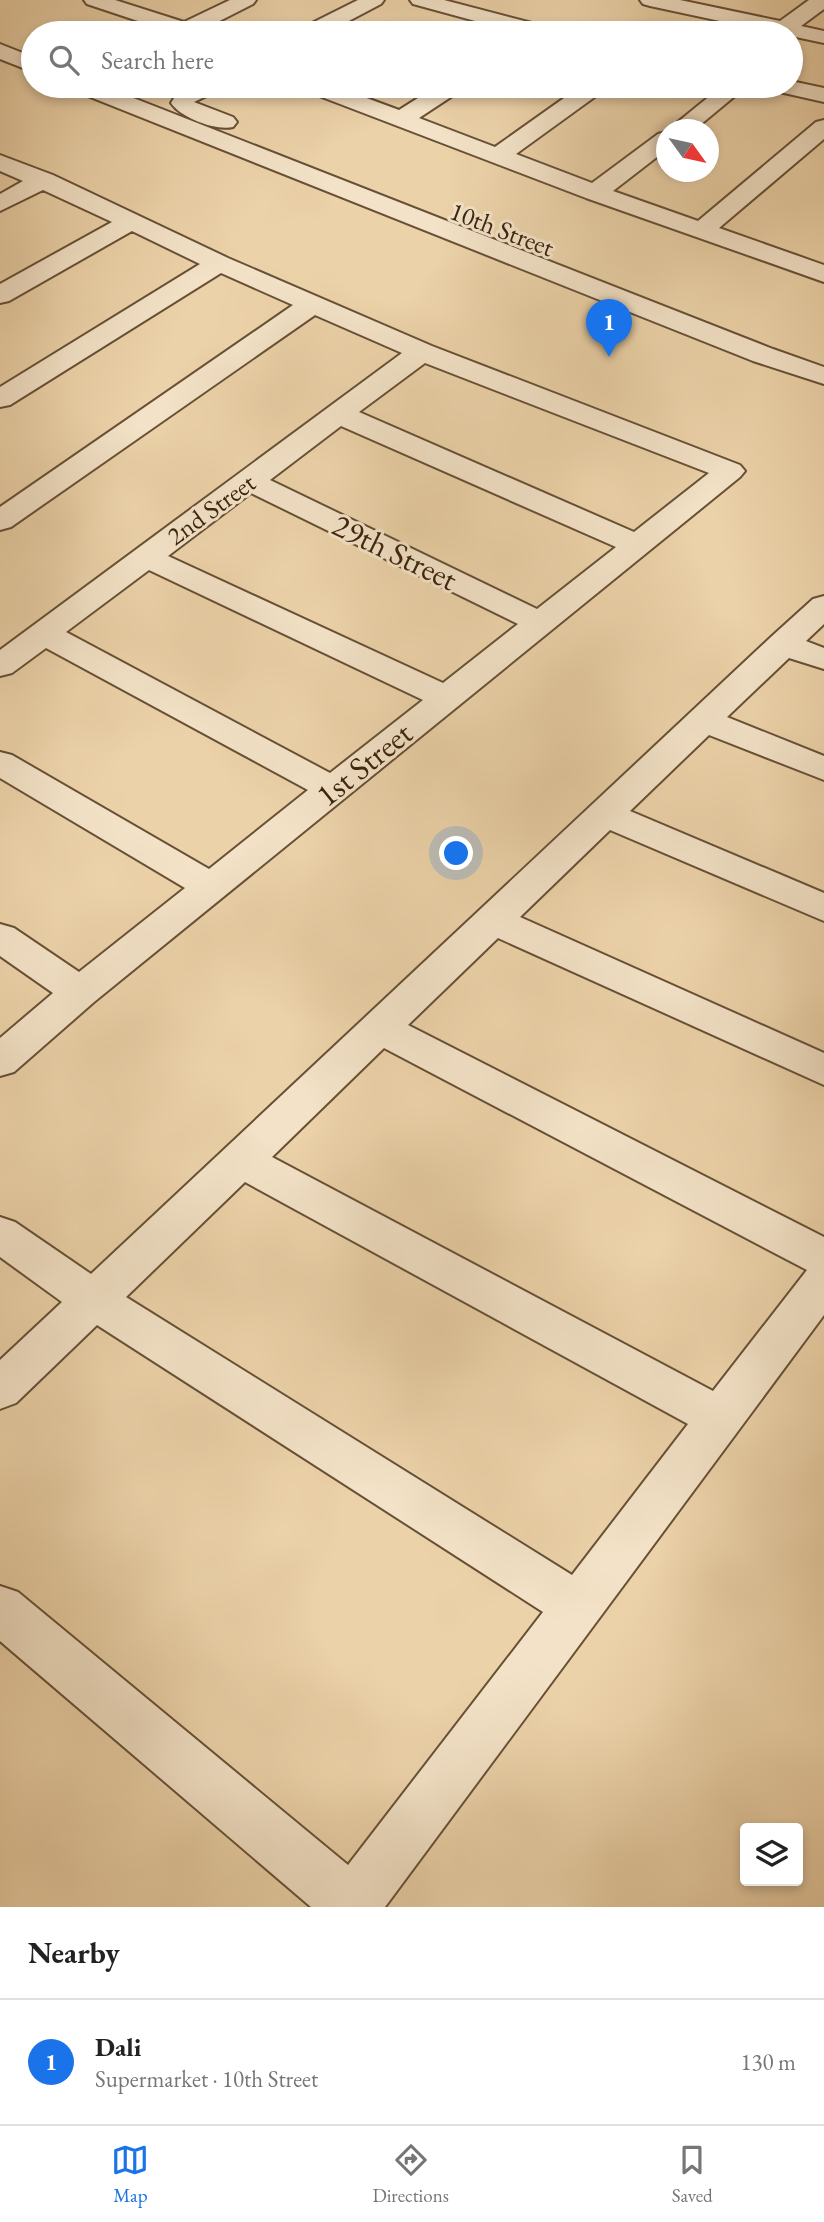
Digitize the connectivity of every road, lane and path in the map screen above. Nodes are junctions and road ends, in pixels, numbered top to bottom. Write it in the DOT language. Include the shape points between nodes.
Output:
graph roads {
  1 [pos="94,0"];
  2 [pos="246,0"];
  3 [pos="373,0"];
  4 [pos="420,0"];
  5 [pos="823,0"];
  6 [pos="655,1"];
  7 [pos="154,21"];
  8 [pos="203,21"];
  9 [pos="340,21"];
  10 [pos="494,21"];
  11 [pos="751,21"];
  12 [pos="794,21"];
  13 [pos="803,32"];
  14 [pos="0,34"];
  15 [pos="824,37"];
  16 [pos="21,42"];
  17 [pos="0,51"];
  18 [pos="21,60"];
  19 [pos="803,90"];
  20 [pos="824,95"];
  21 [pos="113,98"];
  22 [pos="185,98"];
  23 [pos="347,98"];
  24 [pos="433,98"];
  25 [pos="578,98"];
  26 [pos="720,98"];
  27 [pos="401,118"];
  28 [pos="693,119"];
  29 [pos="824,127"];
  30 [pos="656,147"];
  31 [pos="498,156"];
  32 [pos="0,162"];
  33 [pos="44,180"];
  34 [pos="595,193"];
  35 [pos="0,204"];
  36 [pos="131,221"];
  37 [pos="701,231"];
  38 [pos="219,263"];
  39 [pos="821,269"];
  40 [pos="0,295"];
  41 [pos="313,304"];
  42 [pos="422,352"];
  43 [pos="824,354"];
  44 [pos="824,376"];
  45 [pos="0,398"];
  46 [pos="339,414"];
  47 [pos="249,481"];
  48 [pos="0,521"];
  49 [pos="638,545"];
  50 [pos="146,557"];
  51 [pos="824,606"];
  52 [pos="541,623"];
  53 [pos="43,633"];
  54 [pos="783,644"];
  55 [pos="824,659"];
  56 [pos="0,666"];
  57 [pos="447,698"];
  58 [pos="703,720"];
  59 [pos="0,763"];
  60 [pos="824,769"];
  61 [pos="333,789"];
  62 [pos="605,814"];
  63 [pos="212,887"];
  64 [pos="824,908"];
  65 [pos="493,920"];
  66 [pos="0,937"];
  67 [pos="80,992"];
  68 [pos="380,1028"];
  69 [pos="0,1061"];
  70 [pos="824,1070"];
  71 [pos="241,1160"];
  72 [pos="0,1234"];
  73 [pos="824,1258"];
  74 [pos="824,1281"];
  75 [pos="94,1300"];
  76 [pos="0,1389"];
  77 [pos="720,1418"];
  78 [pos="578,1606"];
  79 [pos="0,1609"];
  1 -- 7 [label="street"];
  2 -- 8 [label="street"];
  3 -- 9 [label="street"];
  4 -- 10 [label="street"];
  5 -- 12 [label="street"];
  6 -- 11 [label="street"];
  13 -- 15 [label="street"];
  14 -- 16 [label="street"];
  17 -- 18 [label="street"];
  19 -- 20 [label="street"];
  21 -- 44 [label="street"];
  22 -- 43 [label="street, 10th Street" via="185,107"];
  23 -- 27 [label="street"];
  24 -- 27 [label="street"];
  25 -- 31 [label="street"];
  26 -- 28 [label="street"];
  27 -- 31 [label="street"];
  29 -- 37 [label="street"];
  30 -- 34 [label="street"];
  31 -- 34 [label="street"];
  32 -- 33 [label="street"];
  33 -- 35 [label="street"];
  33 -- 36 [label="street"];
  34 -- 37 [label="street"];
  36 -- 38 [label="street"];
  36 -- 40 [label="street"];
  37 -- 39 [label="street"];
  38 -- 41 [label="street"];
  38 -- 45 [label="street"];
  41 -- 42 [label="street"];
  41 -- 48 [label="street"];
  42 -- 46 [label="street, 2nd Street"];
  42 -- 49 [label="street, 1st Street" via="730,471"];
  46 -- 47 [label="street, 2nd Street"];
  46 -- 49 [label="street"];
  47 -- 50 [label="street, 2nd Street"];
  47 -- 52 [label="street, 29th Street"];
  49 -- 52 [label="street, 1st Street"];
  50 -- 53 [label="street, 2nd Street"];
  50 -- 57 [label="street"];
  51 -- 54 [label="street"];
  52 -- 57 [label="street, 1st Street"];
  53 -- 56 [label="street, 2nd Street"];
  53 -- 61 [label="street"];
  54 -- 55 [label="street"];
  54 -- 58 [label="street"];
  57 -- 61 [label="street, 1st Street"];
  58 -- 60 [label="street"];
  58 -- 62 [label="street"];
  59 -- 63 [label="street"];
  61 -- 63 [label="street, 1st Street"];
  62 -- 64 [label="street"];
  62 -- 65 [label="street"];
  63 -- 67 [label="street, 1st Street"];
  65 -- 68 [label="street"];
  65 -- 70 [label="street"];
  66 -- 67 [label="street"];
  67 -- 69 [label="street, 1st Street"];
  68 -- 71 [label="street"];
  68 -- 73 [label="street"];
  71 -- 75 [label="street"];
  71 -- 77 [label="street"];
  72 -- 75 [label="street"];
  74 -- 77 [label="street"];
  75 -- 76 [label="street"];
  75 -- 78 [label="street"];
  77 -- 78 [label="street"];
  78 -- 79 [label="street" via="352,1905"];
}
